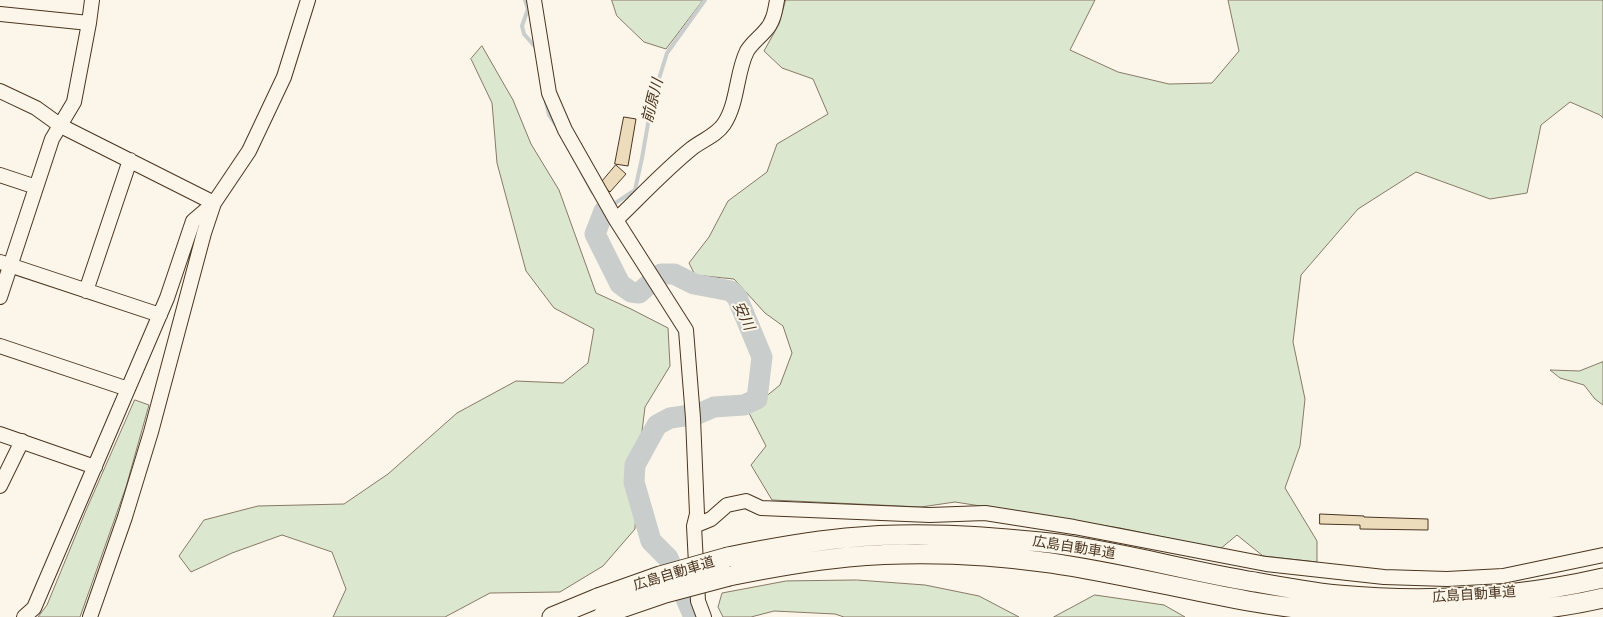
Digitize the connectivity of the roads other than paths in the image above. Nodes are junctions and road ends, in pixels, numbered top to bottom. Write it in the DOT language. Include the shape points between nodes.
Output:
graph roads {
  1 [pos="92,0"];
  2 [pos="308,0"];
  3 [pos="534,0"];
  4 [pos="777,0"];
  5 [pos="0,14"];
  6 [pos="89,23"];
  7 [pos="0,91"];
  8 [pos="61,126"];
  9 [pos="130,160"];
  10 [pos="0,175"];
  11 [pos="36,187"];
  12 [pos="214,203"];
  13 [pos="616,220"];
  14 [pos="5,264"];
  15 [pos="86,291"];
  16 [pos="0,297"];
  17 [pos="160,315"];
  18 [pos="0,346"];
  19 [pos="128,389"];
  20 [pos="0,434"];
  21 [pos="22,441"];
  22 [pos="95,467"];
  23 [pos="0,486"];
  24 [pos="694,526"];
  25 [pos="1603,555"];
  26 [pos="728,567"];
  27 [pos="1603,578"];
  28 [pos="1603,598"];
  29 [pos="600,610"];
  30 [pos="24,617"];
  31 [pos="90,617"];
  32 [pos="552,617"];
  33 [pos="704,617"];
  34 [pos="1417,617"];
  35 [pos="1423,617"];
  1 -- 6 [label="street"];
  2 -- 12 [label="street" via="284,77 249,151"];
  3 -- 13 [label="street" via="549,93 565,130"];
  4 -- 13 [label="street" via="774,18 746,53 731,112 723,125 675,162"];
  5 -- 6 [label="street"];
  6 -- 8 [label="street" via="74,102"];
  7 -- 8 [label="street" via="36,108"];
  8 -- 9 [label="street"];
  8 -- 11 [label="street" via="52,140"];
  9 -- 12 [label="street"];
  9 -- 15 [label="street"];
  10 -- 11 [label="street"];
  11 -- 14 [label="street"];
  12 -- 17 [label="street" via="193,221"];
  12 -- 31 [label="street" via="148,442"];
  13 -- 24 [label="street" via="686,330 693,415 697,514"];
  14 -- 15 [label="street"];
  14 -- 16 [label="street"];
  15 -- 17 [label="street"];
  17 -- 19 [label="street"];
  18 -- 19 [label="street"];
  19 -- 22 [label="street"];
  20 -- 21 [label="street"];
  21 -- 22 [label="street"];
  21 -- 23 [label="street"];
  22 -- 30 [label="street" via="34,608"];
  24 -- 25 [label="street" via="711,519 727,505 746,501 761,508 930,515 985,513 1266,564 1447,579 1502,576"];
  24 -- 33 [label="street" via="698,601"];
  26 -- 27 [label="highway, 広島自動車道" via="786,545 906,535 978,536 1052,544 1337,595 1420,599 1501,595"];
  26 -- 29 [label="highway, 広島自動車道, bridge" via="660,576"];
  26 -- 34 [label="highway, 広島自動車道" via="907,554 978,556 1059,564 1306,609"];
  28 -- 35 [label="highway, 広島自動車道" via="1501,614"];
  29 -- 32 [label="highway, 広島自動車道"];
}
